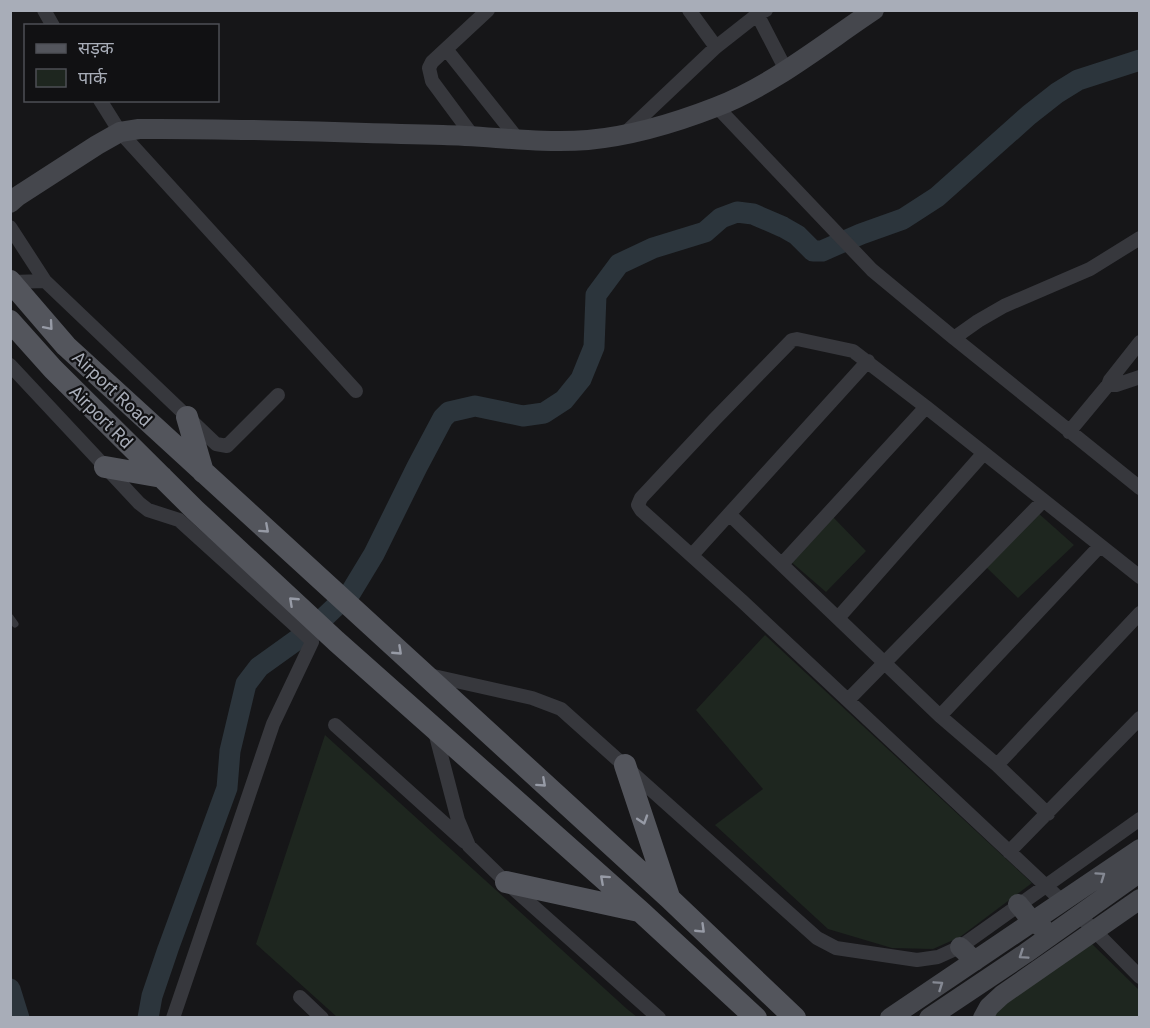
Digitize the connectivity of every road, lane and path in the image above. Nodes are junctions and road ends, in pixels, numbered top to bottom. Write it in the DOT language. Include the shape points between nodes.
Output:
graph roads {
  1 [pos="44,10"];
  2 [pos="488,10"];
  3 [pos="689,10"];
  4 [pos="874,10"];
  5 [pos="759,12"];
  6 [pos="52,24"];
  7 [pos="716,47"];
  8 [pos="446,49"];
  9 [pos="786,70"];
  10 [pos="101,102"];
  11 [pos="717,107"];
  12 [pos="120,132"];
  13 [pos="472,135"];
  14 [pos="621,136"];
  15 [pos="517,138"];
  16 [pos="10,203"];
  17 [pos="10,227"];
  18 [pos="1140,238"];
  19 [pos="45,281"];
  20 [pos="11,282"];
  21 [pos="10,321"];
  22 [pos="954,338"];
  23 [pos="1140,342"];
  24 [pos="868,361"];
  25 [pos="10,365"];
  26 [pos="1140,377"];
  27 [pos="1108,385"];
  28 [pos="356,391"];
  29 [pos="278,395"];
  30 [pos="926,407"];
  31 [pos="188,417"];
  32 [pos="1069,432"];
  33 [pos="983,454"];
  34 [pos="105,467"];
  35 [pos="204,474"];
  36 [pos="162,477"];
  37 [pos="1140,488"];
  38 [pos="1043,501"];
  39 [pos="729,514"];
  40 [pos="193,520"];
  41 [pos="1100,546"];
  42 [pos="692,555"];
  43 [pos="782,564"];
  44 [pos="1140,578"];
  45 [pos="1140,613"];
  46 [pos="838,618"];
  47 [pos="884,663"];
  48 [pos="421,673"];
  49 [pos="848,700"];
  50 [pos="940,716"];
  51 [pos="1140,718"];
  52 [pos="335,725"];
  53 [pos="434,727"];
  54 [pos="625,765"];
  55 [pos="997,765"];
  56 [pos="1048,814"];
  57 [pos="1140,819"];
  58 [pos="469,846"];
  59 [pos="1140,849"];
  60 [pos="1009,852"];
  61 [pos="1140,872"];
  62 [pos="506,882"];
  63 [pos="1044,885"];
  64 [pos="669,898"];
  65 [pos="1140,899"];
  66 [pos="1063,902"];
  67 [pos="1018,904"];
  68 [pos="640,911"];
  69 [pos="1079,915"];
  70 [pos="1033,922"];
  71 [pos="1094,931"];
  72 [pos="1052,935"];
  73 [pos="960,947"];
  74 [pos="1067,950"];
  75 [pos="975,961"];
  76 [pos="989,977"];
  77 [pos="1140,977"];
  78 [pos="1002,995"];
  79 [pos="300,997"];
  80 [pos="173,1017"];
  81 [pos="322,1017"];
  82 [pos="659,1017"];
  83 [pos="756,1017"];
  84 [pos="795,1017"];
  85 [pos="890,1017"];
  86 [pos="929,1017"];
  87 [pos="983,1017"];
  1 -- 6 [label="street"];
  2 -- 8 [label="street"];
  3 -- 7 [label="street"];
  4 -- 9 [label="street"];
  5 -- 7 [label="street"];
  5 -- 9 [label="street"];
  7 -- 14 [label="street"];
  8 -- 13 [label="street" via="432,62 430,75"];
  8 -- 15 [label="street"];
  9 -- 11 [label="street"];
  10 -- 12 [label="street"];
  11 -- 14 [label="street"];
  11 -- 22 [label="street" via="872,270"];
  12 -- 13 [label="street" via="159,128"];
  12 -- 16 [label="street"];
  12 -- 28 [label="street"];
  13 -- 15 [label="street"];
  14 -- 15 [label="street" via="558,141"];
  17 -- 19 [label="street"];
  18 -- 22 [label="street" via="1090,270 1004,306"];
  19 -- 20 [label="street"];
  19 -- 31 [label="street"];
  20 -- 35 [label="main road, Airport Road, one-way" via="66,346"];
  21 -- 36 [label="main road, Airport Rd" via="52,369"];
  22 -- 32 [label="street"];
  23 -- 27 [label="street"];
  24 -- 30 [label="street"];
  24 -- 39 [label="street"];
  24 -- 42 [label="street" via="844,348 792,340 649,489 638,504 641,510"];
  25 -- 34 [label="street"];
  26 -- 27 [label="street"];
  27 -- 32 [label="street"];
  29 -- 31 [label="street" via="227,446 216,444"];
  30 -- 33 [label="street"];
  30 -- 43 [label="street"];
  31 -- 35 [label="main road"];
  32 -- 37 [label="street"];
  33 -- 38 [label="street"];
  33 -- 46 [label="street"];
  34 -- 36 [label="main road"];
  34 -- 40 [label="street" via="145,508"];
  35 -- 48 [label="main road, Airport Road, one-way"];
  36 -- 40 [label="main road, Airport Rd"];
  38 -- 41 [label="street"];
  38 -- 47 [label="street"];
  39 -- 42 [label="street"];
  39 -- 43 [label="street"];
  53 -- 40 [label="main road, Airport Rd, one-way"];
  40 -- 80 [label="street" via="309,638 311,646 273,724"];
  41 -- 44 [label="street"];
  41 -- 50 [label="street"];
  42 -- 49 [label="street"];
  43 -- 46 [label="street"];
  45 -- 55 [label="street"];
  46 -- 47 [label="street"];
  47 -- 49 [label="street"];
  47 -- 50 [label="street"];
  48 -- 54 [label="street" via="551,704"];
  48 -- 64 [label="main road, Airport Road, one-way"];
  49 -- 60 [label="street"];
  50 -- 55 [label="street"];
  51 -- 56 [label="street"];
  52 -- 58 [label="street"];
  53 -- 58 [label="street" via="458,820"];
  68 -- 53 [label="main road, Airport Rd, one-way"];
  54 -- 64 [label="main road, one-way"];
  54 -- 73 [label="street" via="817,938 836,948 917,960 938,957"];
  55 -- 56 [label="street"];
  56 -- 60 [label="street"];
  57 -- 63 [label="street"];
  58 -- 62 [label="street"];
  66 -- 59 [label="street, one-way"];
  60 -- 63 [label="street"];
  61 -- 69 [label="street"];
  62 -- 68 [label="main road"];
  62 -- 82 [label="street"];
  63 -- 66 [label="street"];
  63 -- 67 [label="street"];
  64 -- 84 [label="main road, Airport Road, one-way"];
  65 -- 71 [label="street"];
  66 -- 70 [label="street"];
  67 -- 70 [label="street"];
  67 -- 73 [label="street"];
  68 -- 83 [label="main road, Airport Rd"];
  69 -- 71 [label="street"];
  69 -- 72 [label="street"];
  70 -- 72 [label="street"];
  70 -- 75 [label="street"];
  71 -- 74 [label="street"];
  71 -- 77 [label="street"];
  72 -- 74 [label="street"];
  72 -- 76 [label="street, one-way"];
  73 -- 75 [label="street"];
  74 -- 78 [label="street"];
  85 -- 75 [label="street, one-way"];
  76 -- 78 [label="street"];
  76 -- 86 [label="street"];
  78 -- 87 [label="street"];
  79 -- 81 [label="street"];
}
